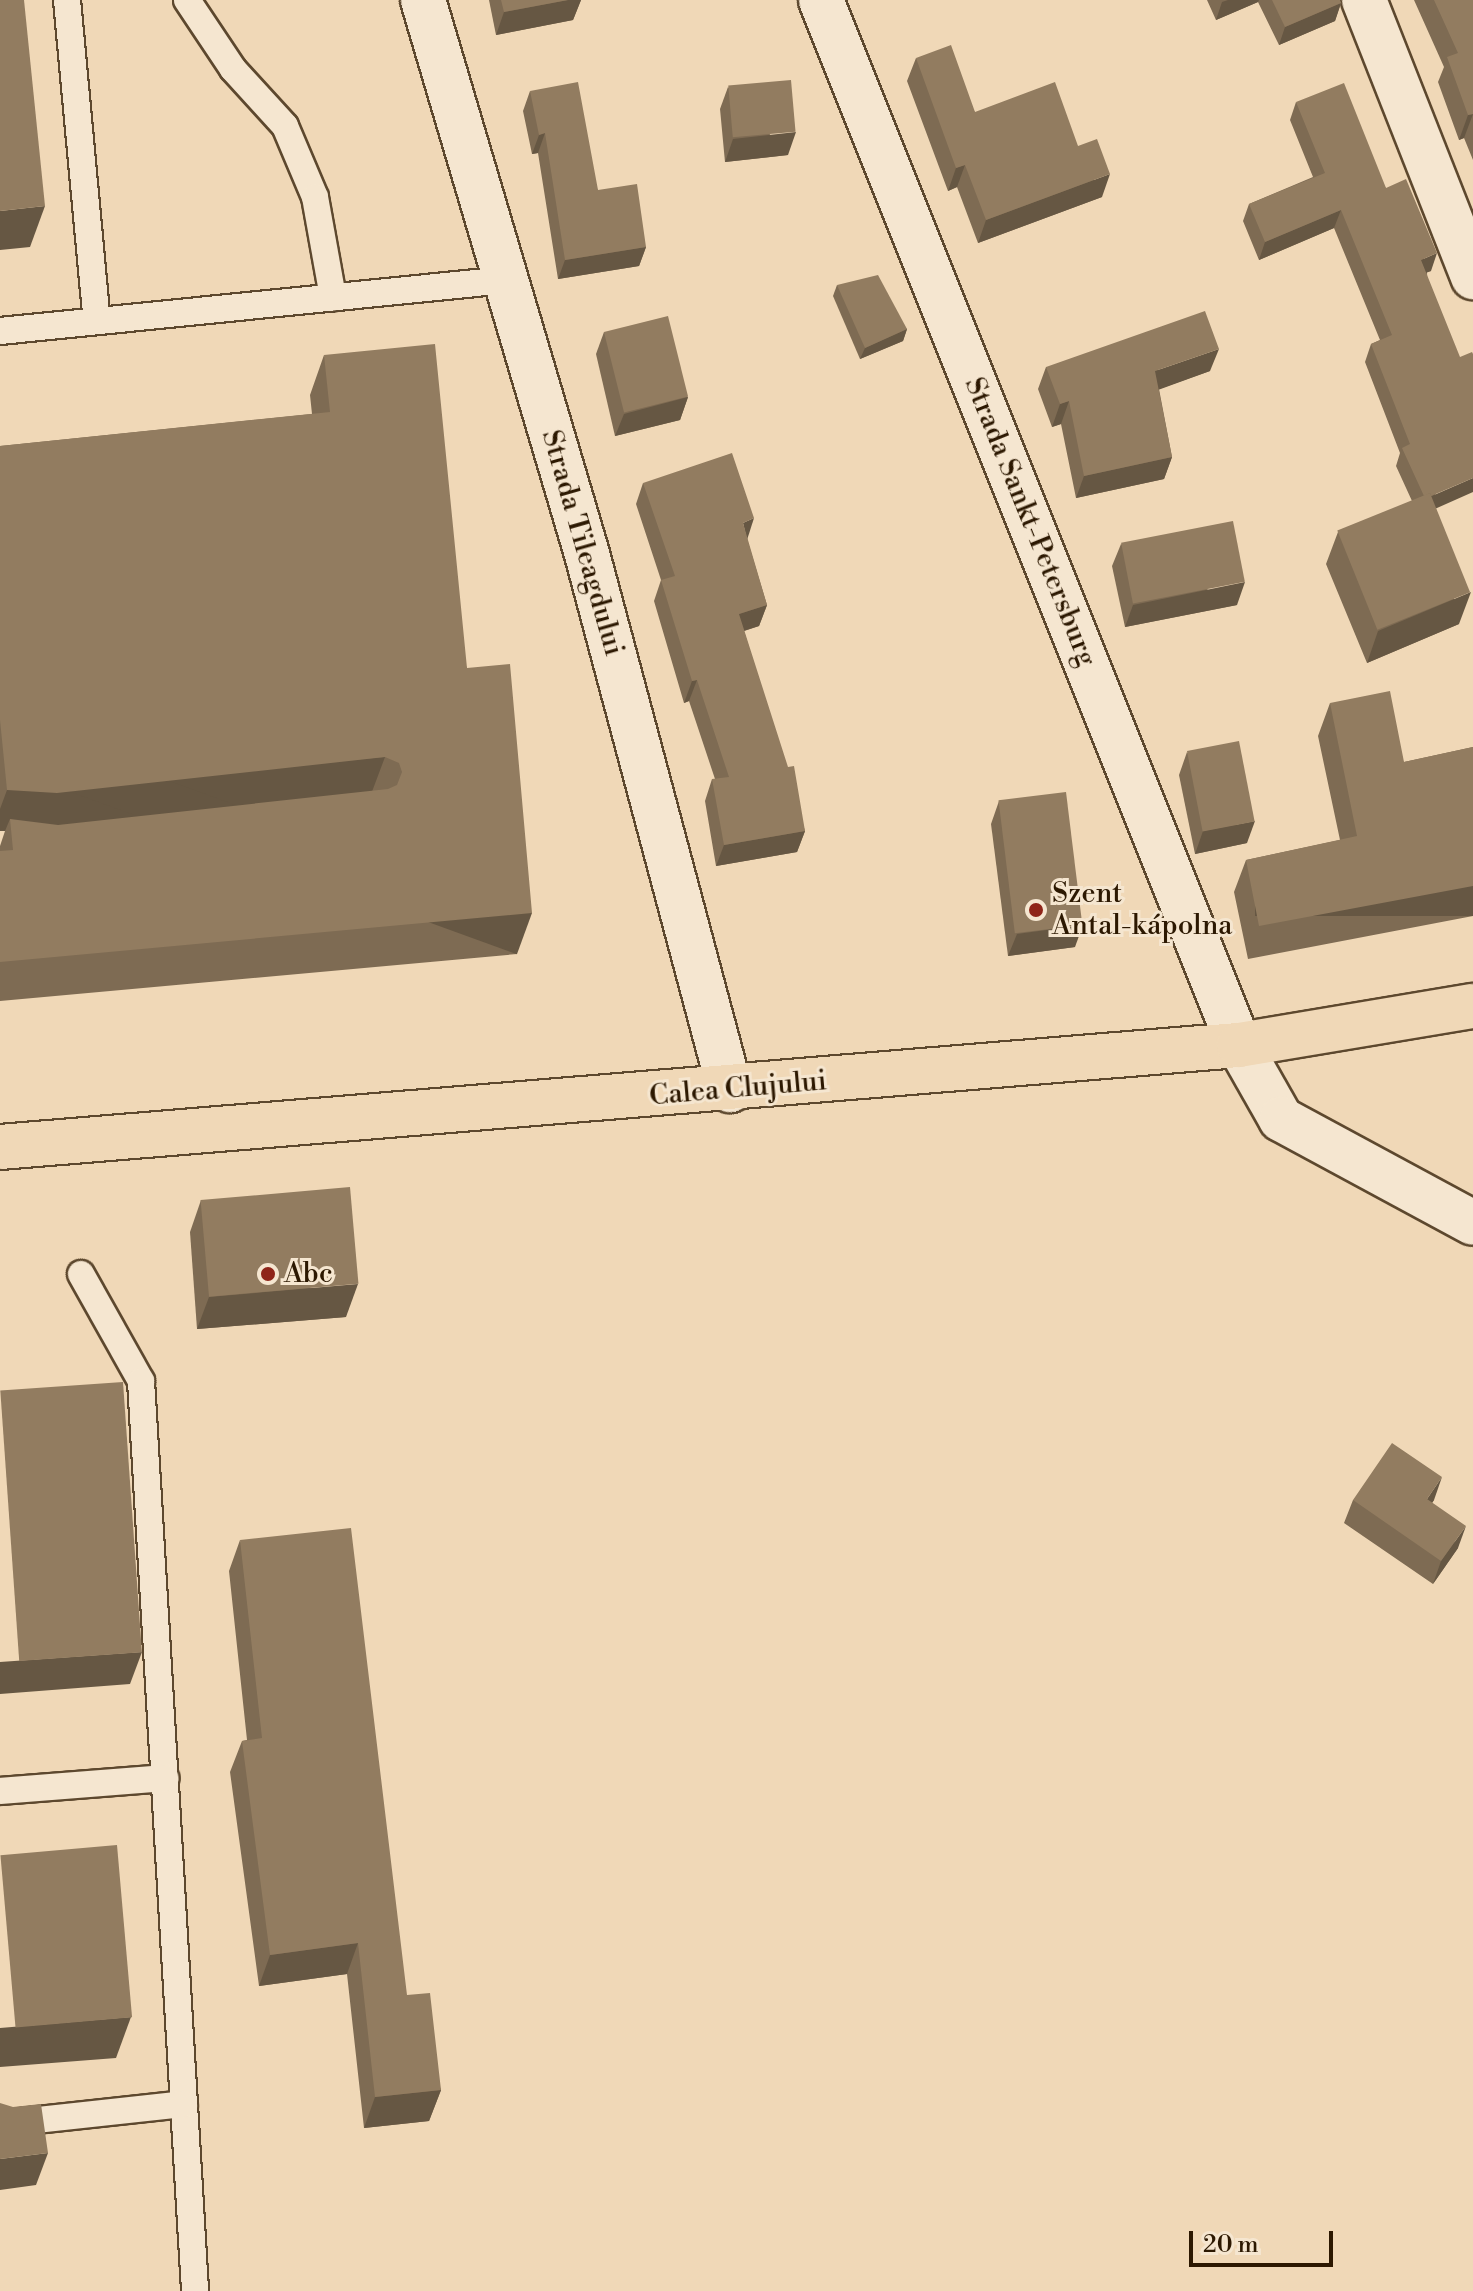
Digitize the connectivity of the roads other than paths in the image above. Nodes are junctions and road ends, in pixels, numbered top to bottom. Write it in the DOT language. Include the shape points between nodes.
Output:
graph roads {
  1 [pos="67,0"];
  2 [pos="187,0"];
  3 [pos="423,0"];
  4 [pos="821,0"];
  5 [pos="1364,0"];
  6 [pos="1473,277"];
  7 [pos="506,280"];
  8 [pos="333,297"];
  9 [pos="97,321"];
  10 [pos="0,331"];
  11 [pos="1473,1006"];
  12 [pos="1239,1045"];
  13 [pos="730,1090"];
  14 [pos="0,1147"];
  15 [pos="1473,1223"];
  16 [pos="81,1274"];
  17 [pos="165,1778"];
  18 [pos="0,1791"];
  19 [pos="184,2104"];
  20 [pos="0,2124"];
  21 [pos="195,2291"];
  1 -- 9 [label="lane"];
  2 -- 8 [label="lane" via="233,69 285,126 315,197"];
  3 -- 7 [label="street, Strada Tileagdului"];
  4 -- 12 [label="street, Strada Sankt-Petersburg"];
  5 -- 6 [label="street"];
  7 -- 8 [label="lane"];
  7 -- 13 [label="street, Strada Tileagdului" via="587,554"];
  8 -- 9 [label="lane"];
  9 -- 10 [label="lane"];
  11 -- 12 [label="main road, Calea Clujului"];
  12 -- 13 [label="main road, Calea Clujului"];
  12 -- 15 [label="street, Strada Sankt-Petersburg" via="1281,1119"];
  13 -- 14 [label="main road, Calea Clujului"];
  16 -- 17 [label="lane" via="141,1381"];
  17 -- 18 [label="lane"];
  17 -- 19 [label="lane"];
  19 -- 20 [label="lane"];
  19 -- 21 [label="lane"];
}
